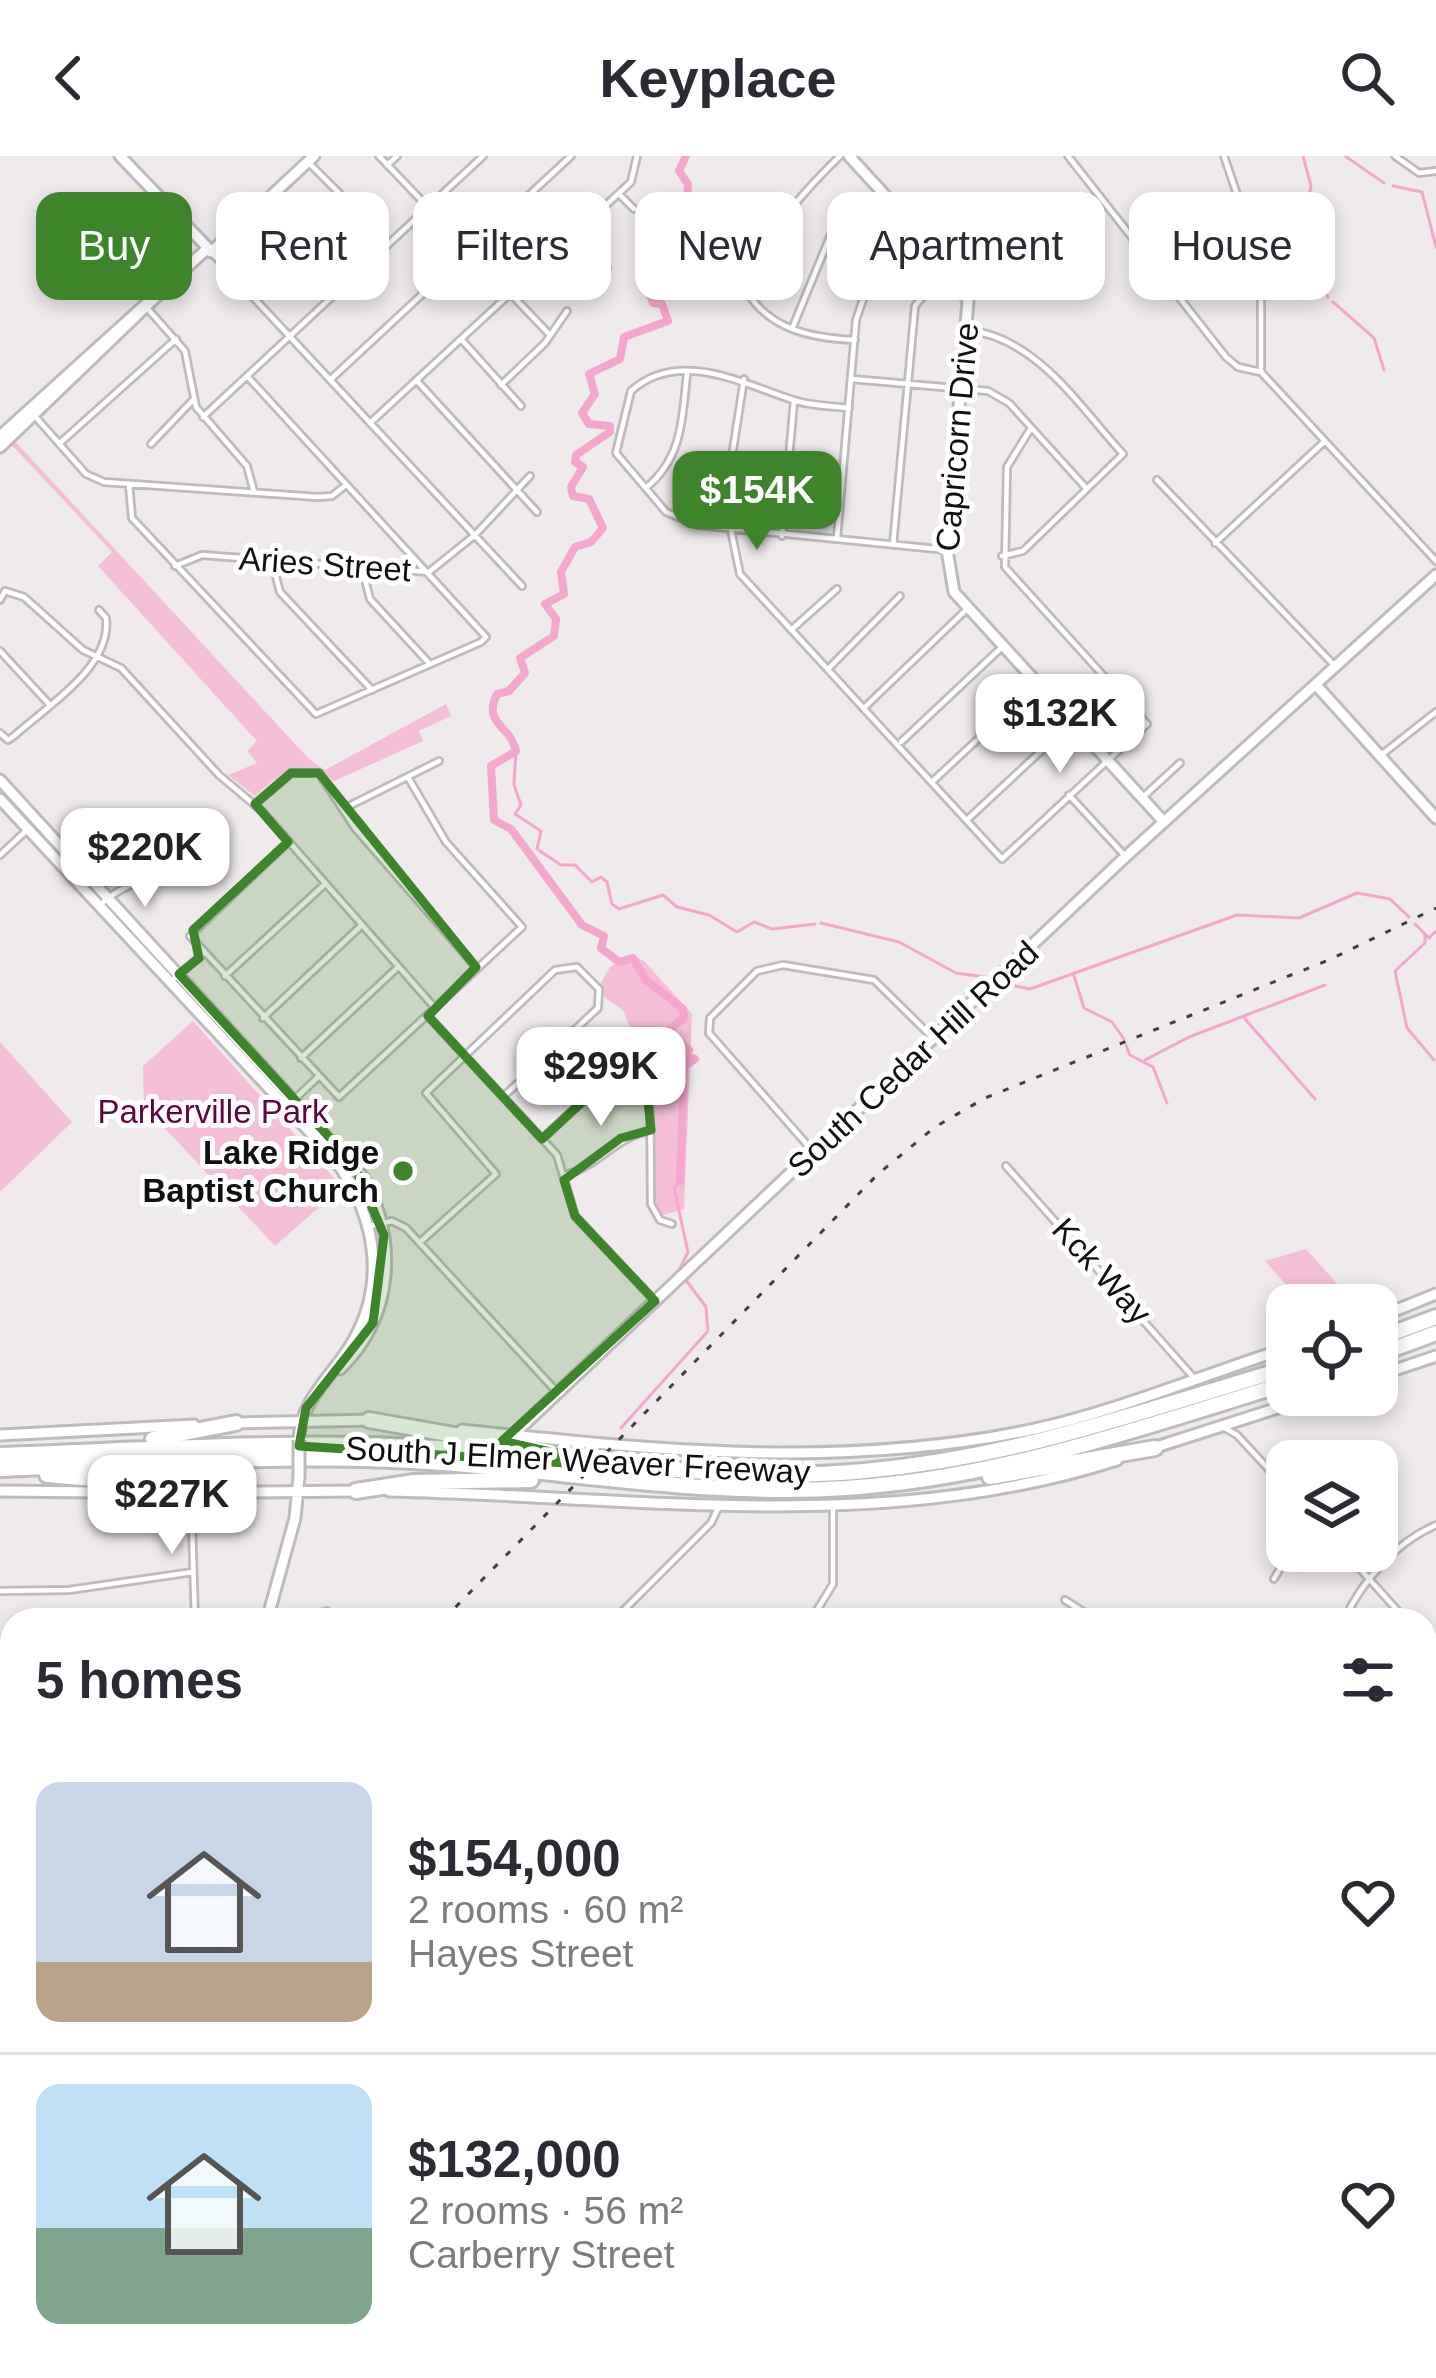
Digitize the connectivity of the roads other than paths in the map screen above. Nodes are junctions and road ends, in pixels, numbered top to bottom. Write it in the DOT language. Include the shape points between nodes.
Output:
graph roads {
  1 [pos="120,156"];
  2 [pos="379,156"];
  3 [pos="397,156"];
  4 [pos="483,156"];
  5 [pos="571,156"];
  6 [pos="637,156"];
  7 [pos="840,156"];
  8 [pos="849,156"];
  9 [pos="1068,156"];
  10 [pos="1224,156"];
  11 [pos="1395,156"];
  12 [pos="311,159"];
  13 [pos="387,165"];
  14 [pos="1436,171"];
  15 [pos="880,191"];
  16 [pos="338,192"];
  17 [pos="444,192"];
  18 [pos="532,192"];
  19 [pos="413,193"];
  20 [pos="620,194"];
  21 [pos="611,202"];
  22 [pos="634,209"];
  23 [pos="413,221"];
  24 [pos="209,250"];
  25 [pos="216,258"];
  26 [pos="256,300"];
  27 [pos="416,300"];
  28 [pos="504,300"];
  29 [pos="512,300"];
  30 [pos="863,300"];
  31 [pos="920,300"];
  32 [pos="967,300"];
  33 [pos="146,306"];
  34 [pos="567,311"];
  35 [pos="792,330"];
  36 [pos="968,330"];
  37 [pos="550,334"];
  38 [pos="289,336"];
  39 [pos="176,339"];
  40 [pos="461,340"];
  41 [pos="855,340"];
  42 [pos="1261,371"];
  43 [pos="687,374"];
  44 [pos="247,376"];
  45 [pos="744,379"];
  46 [pos="852,379"];
  47 [pos="330,380"];
  48 [pos="416,381"];
  49 [pos="908,383"];
  50 [pos="501,385"];
  51 [pos="963,388"];
  52 [pos="193,400"];
  53 [pos="794,401"];
  54 [pos="521,406"];
  55 [pos="849,408"];
  56 [pos="32,412"];
  57 [pos="202,416"];
  58 [pos="370,423"];
  59 [pos="1031,428"];
  60 [pos="1326,441"];
  61 [pos="1,442"];
  62 [pos="59,444"];
  63 [pos="152,444"];
  64 [pos="530,476"];
  65 [pos="1157,480"];
  66 [pos="129,484"];
  67 [pos="346,485"];
  68 [pos="646,488"];
  69 [pos="516,489"];
  70 [pos="1087,489"];
  71 [pos="254,492"];
  72 [pos="538,512"];
  73 [pos="698,525"];
  74 [pos="731,530"];
  75 [pos="475,535"];
  76 [pos="782,536"];
  77 [pos="837,539"];
  78 [pos="1215,543"];
  79 [pos="893,545"];
  80 [pos="947,550"];
  81 [pos="1001,556"];
  82 [pos="1436,561"];
  83 [pos="272,562"];
  84 [pos="175,566"];
  85 [pos="362,568"];
  86 [pos="429,572"];
  87 [pos="1436,575"];
  88 [pos="522,586"];
  89 [pos="837,589"];
  90 [pos="900,596"];
  91 [pos="0,600"];
  92 [pos="968,609"];
  93 [pos="99,610"];
  94 [pos="791,630"];
  95 [pos="1002,647"];
  96 [pos="0,651"];
  97 [pos="98,656"];
  98 [pos="428,662"];
  99 [pos="829,668"];
  100 [pos="1337,668"];
  101 [pos="1037,684"];
  102 [pos="1317,686"];
  103 [pos="372,690"];
  104 [pos="49,704"];
  105 [pos="865,707"];
  106 [pos="1436,712"];
  107 [pos="1072,722"];
  108 [pos="0,733"];
  109 [pos="899,744"];
  110 [pos="1380,756"];
  111 [pos="1107,760"];
  112 [pos="440,761"];
  113 [pos="1180,763"];
  114 [pos="410,779"];
  115 [pos="0,780"];
  116 [pos="933,782"];
  117 [pos="1069,795"];
  118 [pos="1142,798"];
  119 [pos="0,799"];
  120 [pos="255,804"];
  121 [pos="343,809"];
  122 [pos="1434,812"];
  123 [pos="968,819"];
  124 [pos="1164,822"];
  125 [pos="32,825"];
  126 [pos="201,836"];
  127 [pos="288,842"];
  128 [pos="0,855"];
  129 [pos="1126,858"];
  130 [pos="325,884"];
  131 [pos="104,902"];
  132 [pos="362,925"];
  133 [pos="119,927"];
  134 [pos="157,950"];
  135 [pos="204,953"];
  136 [pos="398,967"];
  137 [pos="476,967"];
  138 [pos="225,976"];
  139 [pos="175,978"];
  140 [pos="188,1002"];
  141 [pos="435,1009"];
  142 [pos="428,1016"];
  143 [pos="263,1018"];
  144 [pos="224,1022"];
  145 [pos="934,1040"];
  146 [pos="464,1056"];
  147 [pos="301,1058"];
  148 [pos="318,1077"];
  149 [pos="503,1097"];
  150 [pos="291,1103"];
  151 [pos="650,1130"];
  152 [pos="542,1139"];
  153 [pos="814,1154"];
  154 [pos="1006,1166"];
  155 [pos="565,1175"];
  156 [pos="376,1224"];
  157 [pos="672,1224"];
  158 [pos="420,1242"];
  159 [pos="1436,1294"];
  160 [pos="655,1301"];
  161 [pos="1398,1309"];
  162 [pos="1436,1317"];
  163 [pos="1398,1331"];
  164 [pos="1436,1333"];
  165 [pos="1398,1347"];
  166 [pos="1266,1355"];
  167 [pos="1436,1356"];
  168 [pos="1398,1369"];
  169 [pos="1266,1375"];
  170 [pos="1193,1378"];
  171 [pos="556,1391"];
  172 [pos="1266,1391"];
  173 [pos="1266,1412"];
  174 [pos="369,1420"];
  175 [pos="301,1421"];
  176 [pos="1237,1421"];
  177 [pos="236,1423"];
  178 [pos="1220,1426"];
  179 [pos="0,1435"];
  180 [pos="1237,1435"];
  181 [pos="512,1436"];
  182 [pos="1156,1448"];
  183 [pos="17,1454"];
  184 [pos="0,1455"];
  185 [pos="613,1466"];
  186 [pos="1266,1466"];
  187 [pos="0,1471"];
  188 [pos="568,1477"];
  189 [pos="938,1478"];
  190 [pos="286,1490"];
  191 [pos="301,1490"];
  192 [pos="314,1490"];
  193 [pos="0,1491"];
  194 [pos="356,1491"];
  195 [pos="246,1492"];
  196 [pos="191,1493"];
  197 [pos="719,1506"];
  198 [pos="833,1507"];
  199 [pos="295,1518"];
  200 [pos="1436,1525"];
  201 [pos="193,1572"];
  202 [pos="1279,1572"];
  203 [pos="1364,1572"];
  204 [pos="1370,1579"];
  205 [pos="1274,1580"];
  206 [pos="0,1591"];
  207 [pos="1066,1600"];
  208 [pos="194,1608"];
  209 [pos="273,1608"];
  210 [pos="626,1608"];
  211 [pos="818,1608"];
  212 [pos="1078,1608"];
  213 [pos="1348,1608"];
  214 [pos="1395,1608"];
  1 -- 24 [label="main road"];
  2 -- 13 [label="street"];
  3 -- 13 [label="street"];
  4 -- 17 [label="street"];
  5 -- 18 [label="street"];
  6 -- 20 [label="street" via="632,182"];
  7 -- 35 [label="street" via="789,206 746,290 755,306"];
  8 -- 15 [label="main road, Capricorn Drive"];
  9 -- 42 [label="street" via="1226,357"];
  10 -- 42 [label="street" via="1262,265"];
  11 -- 14 [label="street" via="1419,173"];
  12 -- 16 [label="street"];
  12 -- 24 [label="main road"];
  13 -- 19 [label="street"];
  15 -- 35 [label="street" via="831,234"];
  20 -- 21 [label="street"];
  20 -- 22 [label="street"];
  23 -- 38 [label="street"];
  24 -- 25 [label="street"];
  24 -- 33 [label="main road"];
  26 -- 38 [label="street"];
  27 -- 47 [label="street"];
  28 -- 40 [label="street"];
  29 -- 37 [label="street"];
  30 -- 41 [label="street"];
  31 -- 49 [label="street"];
  32 -- 36 [label="main road, Capricorn Drive"];
  33 -- 39 [label="street"];
  33 -- 56 [label="main road"];
  34 -- 37 [label="street"];
  35 -- 41 [label="street"];
  36 -- 51 [label="main road, Capricorn Drive"];
  36 -- 70 [label="street" via="1019,346 1124,454"];
  37 -- 50 [label="street"];
  38 -- 44 [label="street"];
  38 -- 47 [label="street"];
  39 -- 52 [label="street"];
  39 -- 62 [label="street"];
  40 -- 48 [label="street"];
  40 -- 50 [label="street"];
  41 -- 46 [label="street"];
  42 -- 60 [label="street"];
  43 -- 45 [label="street"];
  43 -- 68 [label="street" via="681,436"];
  43 -- 68 [label="street" via="663,374 631,391 616,453"];
  44 -- 57 [label="street"];
  44 -- 67 [label="street"];
  45 -- 53 [label="street"];
  45 -- 73 [label="street" via="730,470"];
  46 -- 49 [label="street"];
  46 -- 55 [label="street"];
  47 -- 58 [label="street"];
  48 -- 58 [label="street"];
  48 -- 69 [label="street"];
  49 -- 51 [label="street"];
  49 -- 79 [label="street"];
  50 -- 54 [label="street"];
  51 -- 59 [label="street" via="988,391"];
  51 -- 80 [label="main road, Capricorn Drive"];
  52 -- 57 [label="street"];
  52 -- 63 [label="street"];
  53 -- 55 [label="street"];
  53 -- 76 [label="street"];
  55 -- 77 [label="street"];
  56 -- 61 [label="main road"];
  56 -- 62 [label="street"];
  57 -- 71 [label="street" via="247,466"];
  58 -- 75 [label="street"];
  59 -- 70 [label="street"];
  59 -- 81 [label="street" via="1007,467"];
  60 -- 78 [label="street"];
  60 -- 82 [label="street"];
  62 -- 66 [label="street" via="94,478"];
  64 -- 69 [label="street, Aries Street"];
  65 -- 78 [label="street"];
  66 -- 71 [label="street"];
  66 -- 84 [label="street" via="132,518"];
  67 -- 71 [label="street" via="328,497"];
  67 -- 86 [label="street"];
  68 -- 73 [label="street" via="666,512"];
  69 -- 72 [label="street"];
  69 -- 75 [label="street, Aries Street"];
  70 -- 81 [label="street" via="1023,551"];
  73 -- 74 [label="street"];
  74 -- 76 [label="street"];
  74 -- 94 [label="street" via="740,574"];
  75 -- 86 [label="street, Aries Street"];
  75 -- 88 [label="street"];
  76 -- 77 [label="street"];
  77 -- 79 [label="street"];
  78 -- 100 [label="street"];
  79 -- 80 [label="street"];
  80 -- 92 [label="main road, Capricorn Drive" via="946,572"];
  81 -- 111 [label="street" via="1018,586 1147,724"];
  83 -- 84 [label="street, Aries Street" via="202,555"];
  83 -- 85 [label="street, Aries Street"];
  83 -- 103 [label="street" via="280,592"];
  84 -- 103 [label="street" via="316,714"];
  85 -- 86 [label="street, Aries Street"];
  85 -- 98 [label="street" via="370,599"];
  86 -- 98 [label="street" via="486,637"];
  87 -- 100 [label="main road, South Cedar Hill Road"];
  89 -- 94 [label="street"];
  90 -- 99 [label="street"];
  91 -- 97 [label="street" via="4,591 24,597"];
  92 -- 95 [label="main road, Capricorn Drive"];
  92 -- 105 [label="street"];
  93 -- 97 [label="street" via="107,627"];
  94 -- 99 [label="street"];
  95 -- 101 [label="main road, Capricorn Drive"];
  95 -- 109 [label="street"];
  96 -- 104 [label="street"];
  97 -- 104 [label="street"];
  97 -- 120 [label="street" via="121,668"];
  98 -- 103 [label="street"];
  99 -- 105 [label="street"];
  100 -- 102 [label="main road, South Cedar Hill Road"];
  101 -- 107 [label="main road, Capricorn Drive"];
  101 -- 116 [label="street"];
  102 -- 110 [label="main road"];
  102 -- 124 [label="main road, South Cedar Hill Road"];
  104 -- 108 [label="street" via="8,740"];
  105 -- 109 [label="street"];
  106 -- 110 [label="street"];
  107 -- 111 [label="main road, Capricorn Drive"];
  107 -- 123 [label="street"];
  109 -- 116 [label="street"];
  110 -- 122 [label="main road"];
  111 -- 117 [label="street"];
  111 -- 118 [label="main road, Capricorn Drive"];
  112 -- 114 [label="street"];
  113 -- 118 [label="street"];
  114 -- 121 [label="street"];
  114 -- 137 [label="street" via="446,842 522,927"];
  115 -- 125 [label="main road"];
  116 -- 123 [label="street"];
  117 -- 123 [label="street" via="1002,859"];
  117 -- 129 [label="street"];
  118 -- 124 [label="main road, Capricorn Drive"];
  119 -- 125 [label="main road"];
  120 -- 121 [label="street" via="291,773 308,770 327,778"];
  120 -- 127 [label="street"];
  121 -- 137 [label="street"];
  124 -- 129 [label="main road, South Cedar Hill Road"];
  125 -- 128 [label="street"];
  125 -- 131 [label="main road"];
  126 -- 131 [label="street" via="174,868 130,881"];
  127 -- 130 [label="street"];
  127 -- 135 [label="street" via="190,936"];
  129 -- 145 [label="main road, South Cedar Hill Road"];
  130 -- 132 [label="street"];
  130 -- 138 [label="street"];
  131 -- 133 [label="main road"];
  131 -- 134 [label="main road"];
  132 -- 136 [label="street"];
  132 -- 143 [label="street"];
  133 -- 134 [label="main road"];
  133 -- 139 [label="main road"];
  134 -- 139 [label="main road"];
  135 -- 138 [label="street"];
  135 -- 139 [label="street"];
  136 -- 141 [label="street"];
  136 -- 147 [label="street"];
  137 -- 141 [label="street"];
  138 -- 143 [label="street"];
  139 -- 140 [label="main road"];
  139 -- 144 [label="main road"];
  140 -- 144 [label="main road" via="199,1001"];
  140 -- 150 [label="main road"];
  141 -- 142 [label="street"];
  142 -- 146 [label="street"];
  142 -- 148 [label="street" via="339,1097"];
  143 -- 147 [label="street"];
  144 -- 150 [label="main road"];
  145 -- 153 [label="main road, South Cedar Hill Road"];
  145 -- 153 [label="street" via="859,974 768,966 719,1007 710,1034"];
  146 -- 149 [label="street"];
  146 -- 149 [label="street" via="562,966 585,973 601,999 595,1012"];
  146 -- 158 [label="street" via="426,1093 496,1174"];
  147 -- 148 [label="street"];
  148 -- 150 [label="street"];
  149 -- 152 [label="street"];
  150 -- 156 [label="main road" via="338,1154"];
  151 -- 152 [label="street" via="650,1085 630,1062"];
  151 -- 155 [label="street" via="621,1138"];
  151 -- 157 [label="street" via="651,1204 659,1220"];
  152 -- 155 [label="street"];
  153 -- 160 [label="main road, South Cedar Hill Road"];
  154 -- 170 [label="street, Kck Way"];
  155 -- 160 [label="street" via="575,1216"];
  156 -- 158 [label="street" via="399,1223"];
  156 -- 175 [label="main road" via="367,1312"];
  158 -- 171 [label="street"];
  159 -- 161 [label="main road"];
  160 -- 171 [label="main road, South Cedar Hill Road"];
  162 -- 163 [label="highway"];
  164 -- 165 [label="highway"];
  166 -- 170 [label="main road"];
  167 -- 168 [label="main road"];
  169 -- 185 [label="highway, South J Elmer Weaver Freeway" via="1116,1424 969,1458 831,1474"];
  170 -- 181 [label="main road" via="1040,1427 878,1452 638,1450"];
  171 -- 181 [label="main road, South Cedar Hill Road"];
  172 -- 189 [label="highway, South J Elmer Weaver Freeway" via="1070,1452"];
  173 -- 176 [label="main road"];
  174 -- 175 [label="main road"];
  174 -- 181 [label="main road"];
  174 -- 185 [label="highway"];
  175 -- 177 [label="main road"];
  175 -- 191 [label="main road, bridge"];
  176 -- 178 [label="main road"];
  176 -- 180 [label="street"];
  177 -- 179 [label="main road"];
  177 -- 183 [label="highway"];
  178 -- 180 [label="street"];
  178 -- 182 [label="main road"];
  180 -- 186 [label="street"];
  182 -- 189 [label="highway" via="1014,1475"];
  182 -- 198 [label="main road" via="973,1494"];
  183 -- 184 [label="highway, South J Elmer Weaver Freeway"];
  183 -- 185 [label="highway, South J Elmer Weaver Freeway" via="432,1447"];
  187 -- 188 [label="highway, South J Elmer Weaver Freeway" via="388,1460"];
  187 -- 195 [label="highway"];
  188 -- 189 [label="highway, South J Elmer Weaver Freeway" via="788,1490"];
  188 -- 194 [label="highway"];
  190 -- 191 [label="main road"];
  190 -- 195 [label="main road"];
  190 -- 199 [label="main road"];
  191 -- 192 [label="main road"];
  191 -- 199 [label="main road"];
  192 -- 194 [label="main road"];
  192 -- 199 [label="main road"];
  193 -- 196 [label="main road"];
  194 -- 197 [label="main road"];
  195 -- 196 [label="main road"];
  196 -- 201 [label="street"];
  197 -- 198 [label="main road"];
  197 -- 210 [label="street"];
  198 -- 211 [label="street" via="833,1584"];
  199 -- 209 [label="main road"];
  200 -- 204 [label="street" via="1408,1539"];
  201 -- 206 [label="street"];
  201 -- 208 [label="street"];
  202 -- 205 [label="street"];
  203 -- 204 [label="street"];
  204 -- 213 [label="street"];
  204 -- 214 [label="street"];
  207 -- 212 [label="street"];
}
